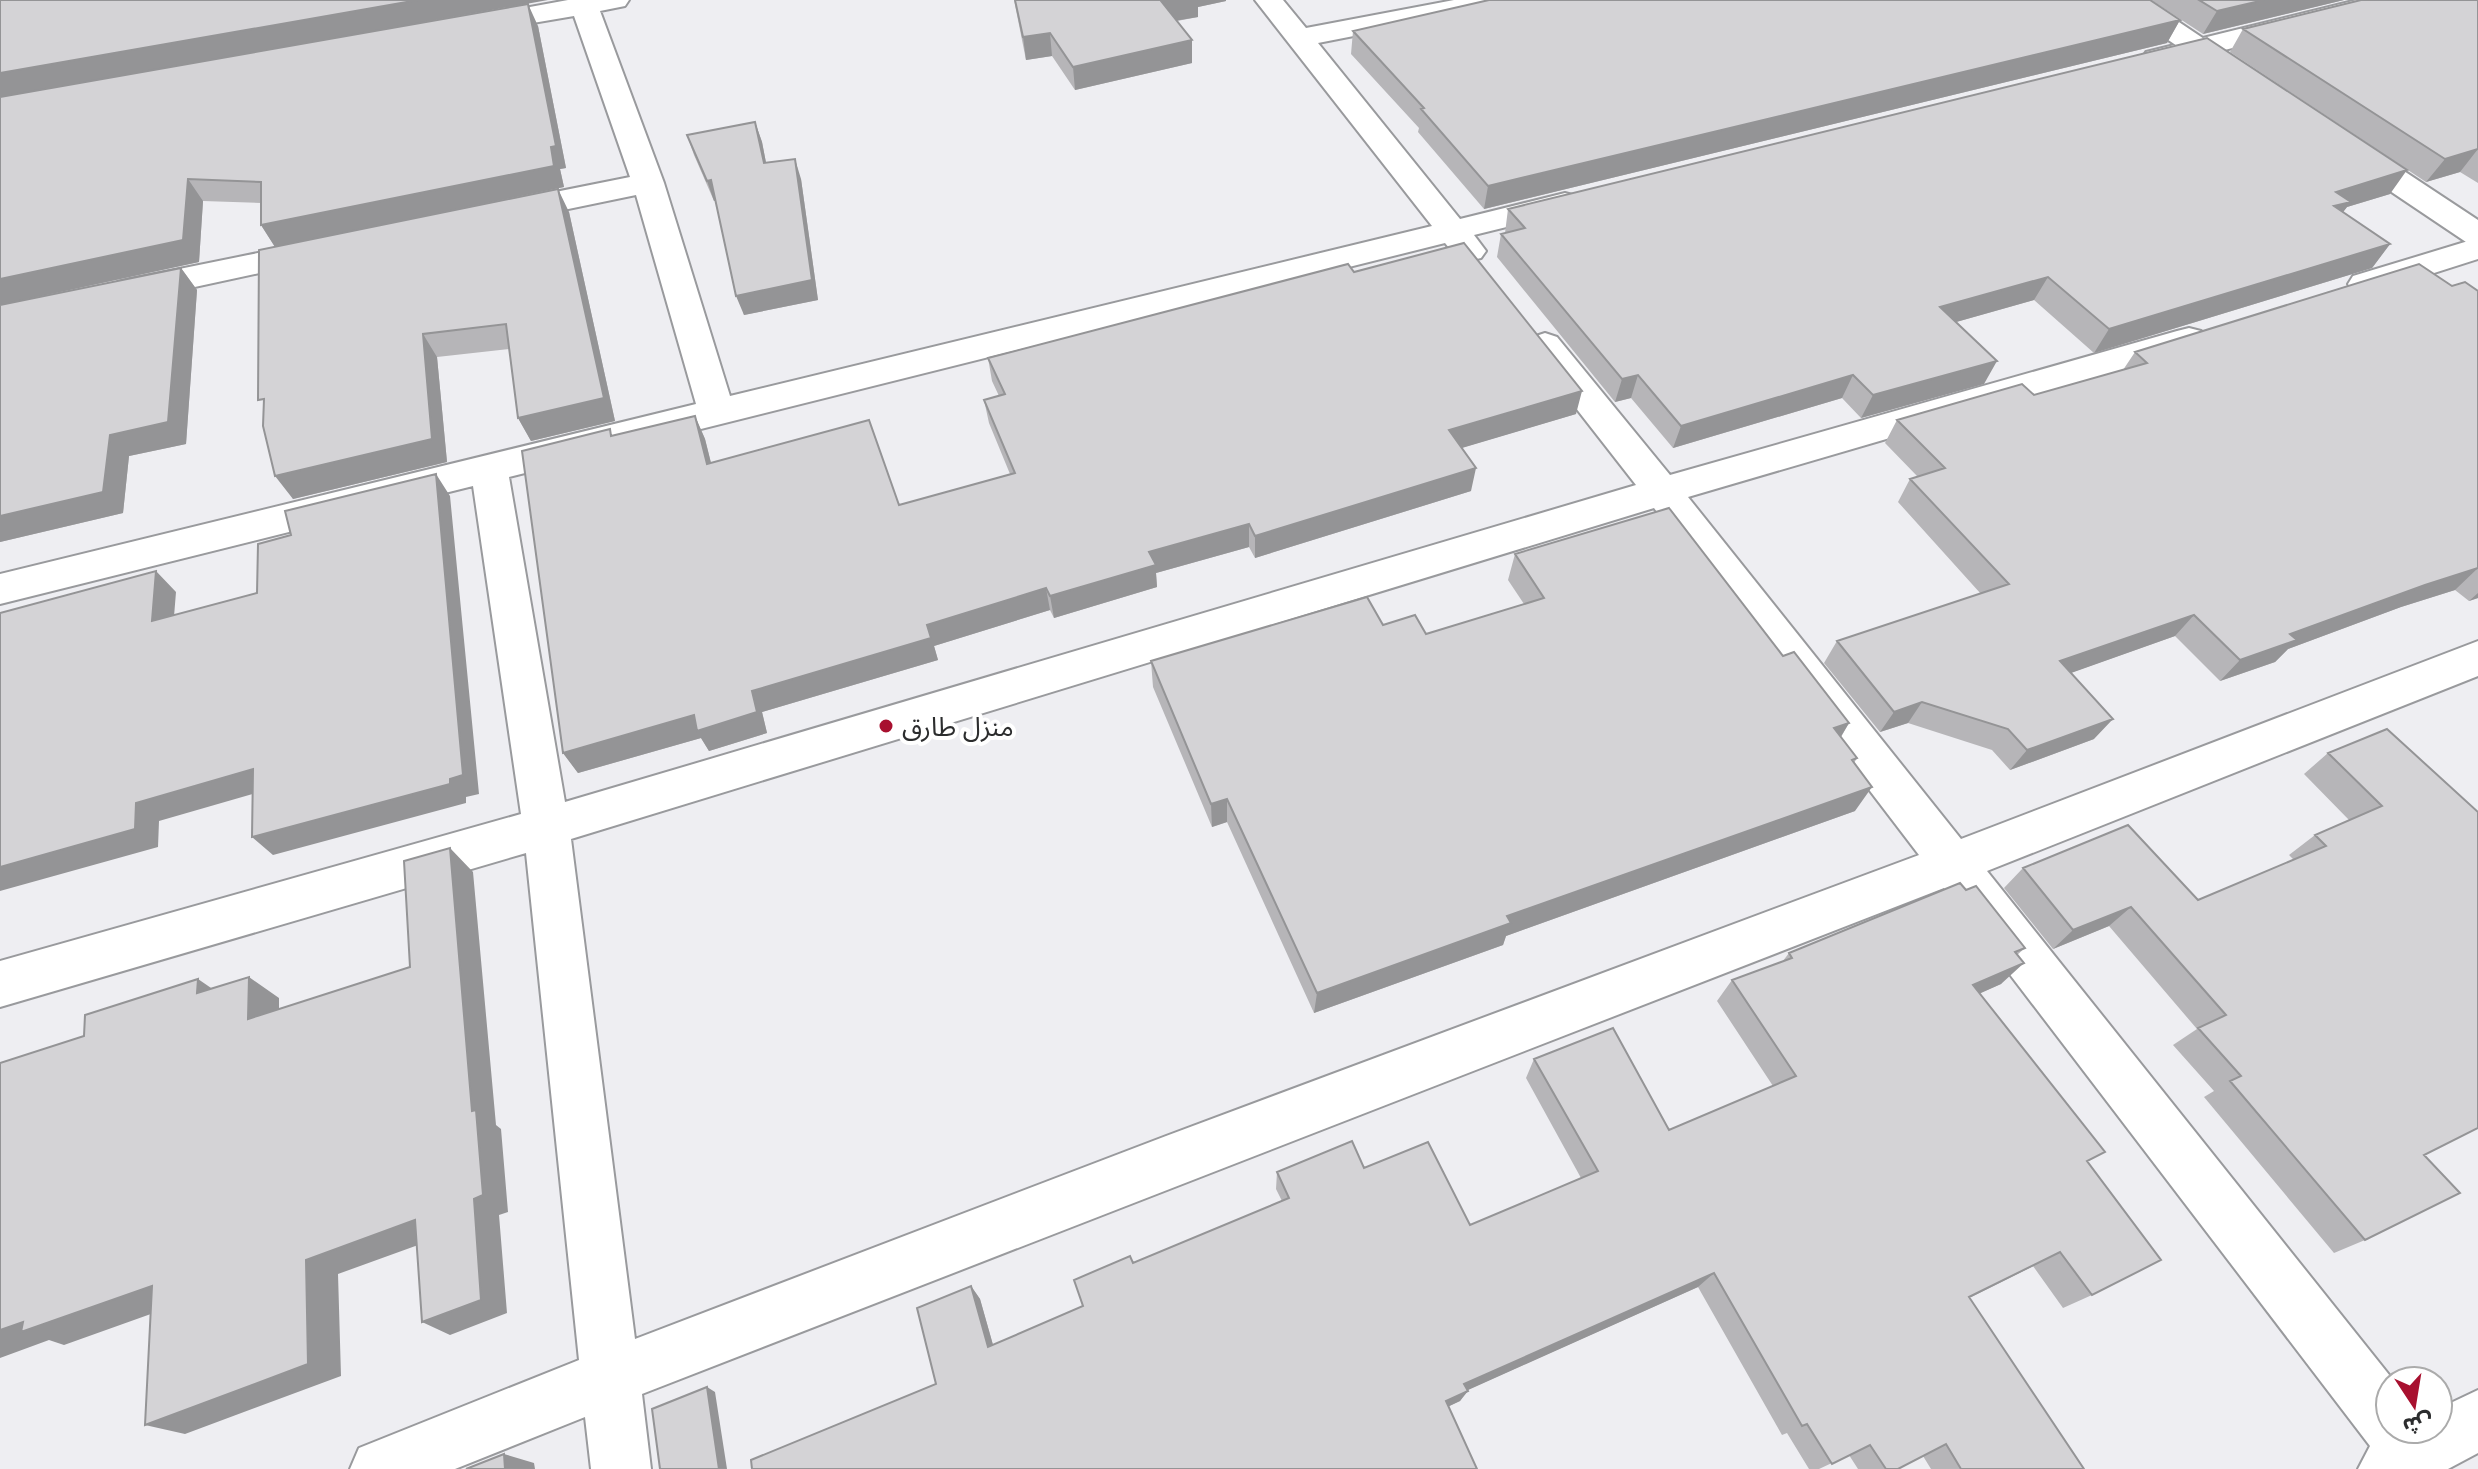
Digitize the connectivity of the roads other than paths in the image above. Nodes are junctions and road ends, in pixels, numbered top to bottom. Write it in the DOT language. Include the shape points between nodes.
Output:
graph roads {
  1 [pos="1269,0"];
  2 [pos="1497,0"];
  3 [pos="2128,0"];
  4 [pos="2391,0"];
  5 [pos="593,2"];
  6 [pos="446,30"];
  7 [pos="1298,38"];
  8 [pos="2198,47"];
  9 [pos="2120,66"];
  10 [pos="2259,88"];
  11 [pos="2319,128"];
  12 [pos="648,183"];
  13 [pos="1593,196"];
  14 [pos="478,218"];
  15 [pos="1453,231"];
  16 [pos="2478,235"];
  17 [pos="340,247"];
  18 [pos="2478,248"];
  19 [pos="1493,280"];
  20 [pos="2330,295"];
  21 [pos="93,298"];
  22 [pos="1523,317"];
  23 [pos="2226,327"];
  24 [pos="717,412"];
  25 [pos="489,468"];
  26 [pos="1662,491"];
  27 [pos="0,589"];
  28 [pos="2478,658"];
  29 [pos="546,827"];
  30 [pos="1952,865"];
  31 [pos="0,984"];
  32 [pos="612,1376"];
  33 [pos="2478,1420"];
  34 [pos="2402,1449"];
  35 [pos="380,1469"];
  36 [pos="621,1469"];
  1 -- 7 [label="street"];
  2 -- 7 [label="street"];
  3 -- 8 [label="street"];
  4 -- 8 [label="street"];
  5 -- 6 [label="street"];
  5 -- 12 [label="street"];
  7 -- 15 [label="street"];
  8 -- 9 [label="street"];
  8 -- 10 [label="street"];
  11 -- 16 [label="street"];
  12 -- 14 [label="street"];
  12 -- 24 [label="street"];
  13 -- 15 [label="street"];
  15 -- 19 [label="street"];
  15 -- 24 [label="street"];
  17 -- 21 [label="street"];
  18 -- 20 [label="street"];
  22 -- 26 [label="street"];
  23 -- 26 [label="street"];
  24 -- 25 [label="street"];
  25 -- 27 [label="street"];
  25 -- 29 [label="street"];
  26 -- 29 [label="street"];
  26 -- 30 [label="street"];
  28 -- 30 [label="street"];
  29 -- 31 [label="street"];
  29 -- 32 [label="street"];
  30 -- 32 [label="street"];
  30 -- 34 [label="street"];
  32 -- 35 [label="street"];
  32 -- 36 [label="street"];
  33 -- 34 [label="street"];
}
